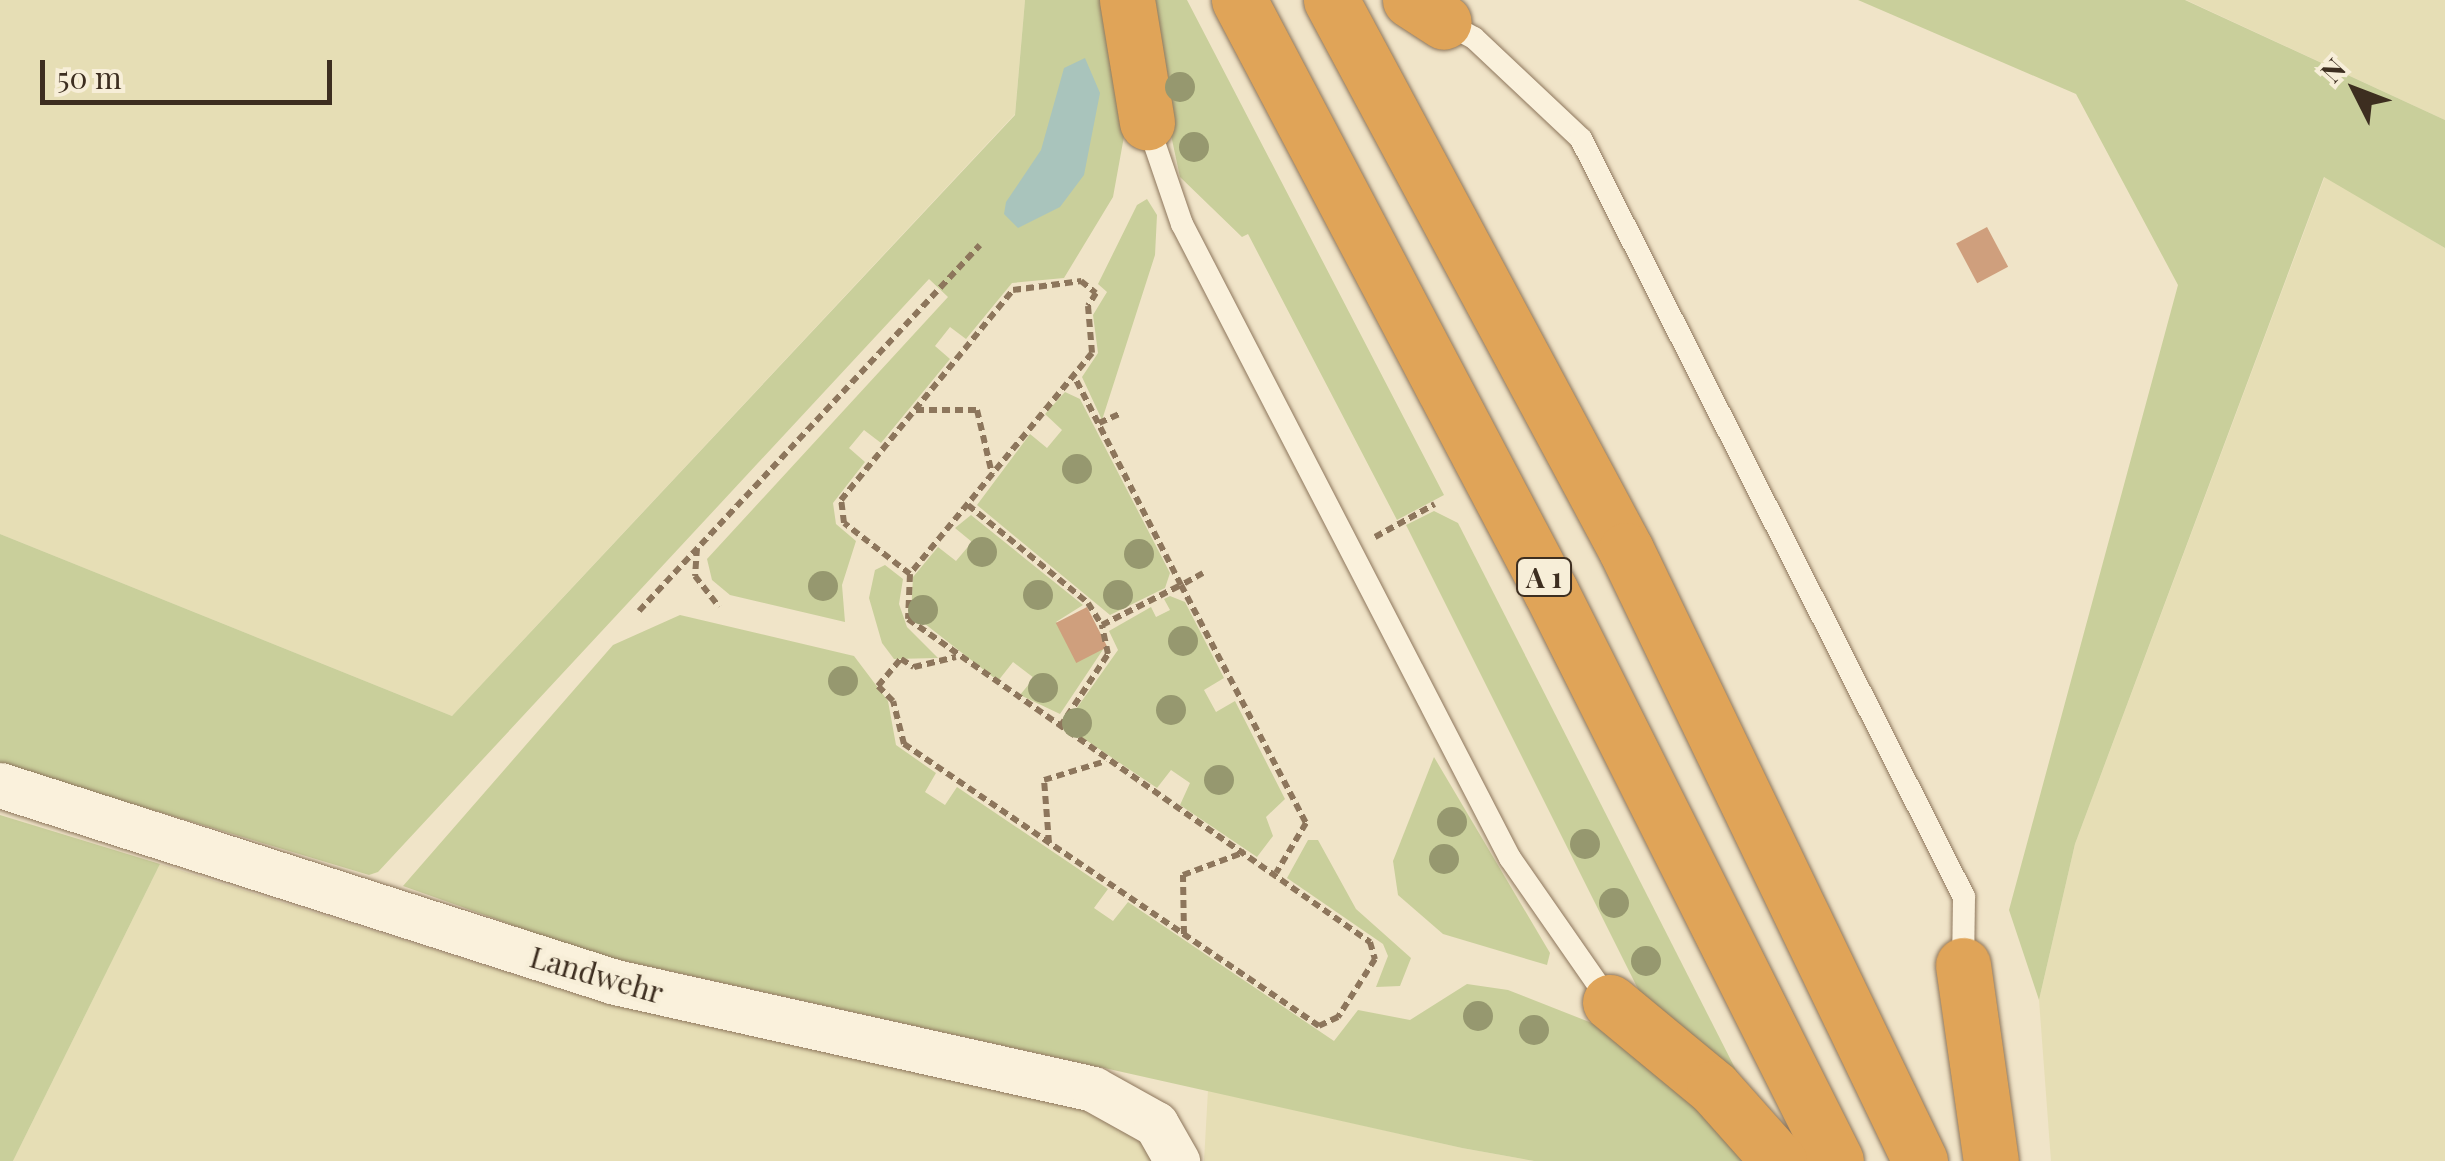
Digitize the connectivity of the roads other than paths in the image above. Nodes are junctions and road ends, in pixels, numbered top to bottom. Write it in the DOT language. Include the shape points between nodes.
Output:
graph roads {
  1 [pos="1126,0"];
  2 [pos="1239,0"];
  3 [pos="1331,0"];
  4 [pos="1420,6"];
  5 [pos="1147,122"];
  6 [pos="0,785"];
  7 [pos="1963,965"];
  8 [pos="1610,1002"];
  9 [pos="1177,1161"];
  10 [pos="1779,1161"];
  11 [pos="1836,1161"];
  12 [pos="1920,1161"];
  13 [pos="1992,1161"];
  1 -- 5 [label="highway"];
  2 -- 11 [label="highway, A 1" via="1551,592"];
  3 -- 12 [label="highway" via="1626,550"];
  4 -- 7 [label="lane" via="1474,38 1581,139 1964,896"];
  5 -- 8 [label="lane" via="1182,224 1526,887"];
  6 -- 9 [label="street, Landwehr" via="615,982 1094,1089 1156,1124"];
  7 -- 13 [label="highway"];
  8 -- 10 [label="highway" via="1714,1088"];
}
